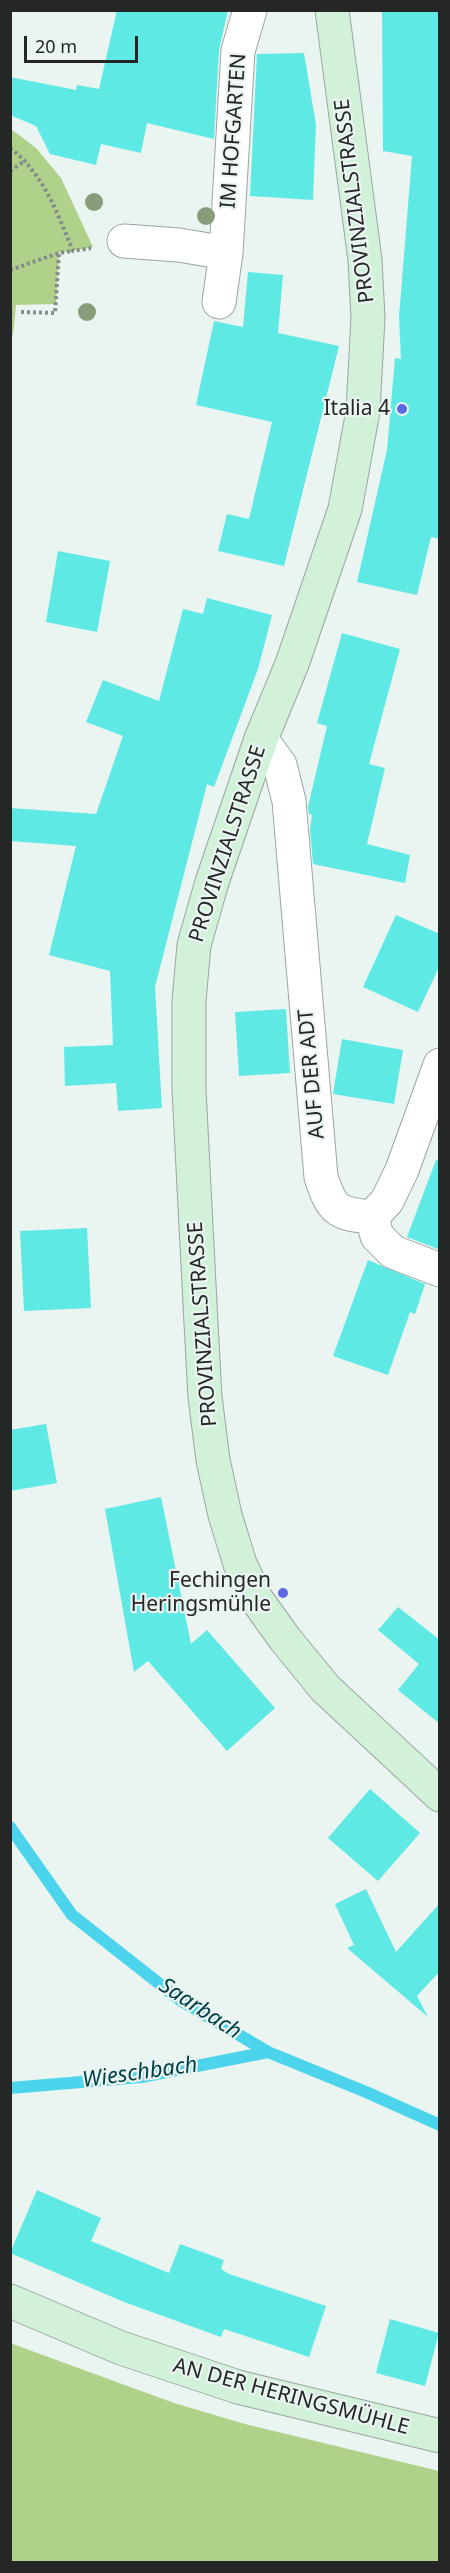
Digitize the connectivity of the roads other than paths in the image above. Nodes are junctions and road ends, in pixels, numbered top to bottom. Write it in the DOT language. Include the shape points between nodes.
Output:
graph roads {
  1 [pos="250,10"];
  2 [pos="332,10"];
  3 [pos="124,242"];
  4 [pos="226,253"];
  5 [pos="219,302"];
  6 [pos="261,739"];
  7 [pos="440,1065"];
  8 [pos="372,1217"];
  9 [pos="440,1270"];
  10 [pos="404,1763"];
  11 [pos="440,1774"];
  12 [pos="440,1795"];
  13 [pos="10,2301"];
  14 [pos="440,2436"];
  1 -- 4 [label="street, IM HOFGARTEN" via="238,51"];
  2 -- 6 [label="main road, PROVINZIALSTRASSE" via="365,260 368,318 363,411 345,508 292,664"];
  3 -- 4 [label="street" via="179,244"];
  4 -- 5 [label="street, IM HOFGARTEN"];
  6 -- 8 [label="street, AUF DER ADT" via="280,765 288,801 321,1177 330,1202 347,1215"];
  6 -- 10 [label="main road, PROVINZIALSTRASSE" via="194,945 189,1001 189,1090 201,1323 213,1461 240,1564 257,1600 324,1688"];
  7 -- 8 [label="street" via="402,1170 387,1202"];
  8 -- 9 [label="street" via="377,1236 393,1252"];
  10 -- 11 [label="street"];
  10 -- 12 [label="main road, PROVINZIALSTRASSE"];
  13 -- 14 [label="main road, AN DER HERINGSMÜHLE" via="121,2348 238,2387"];
}
